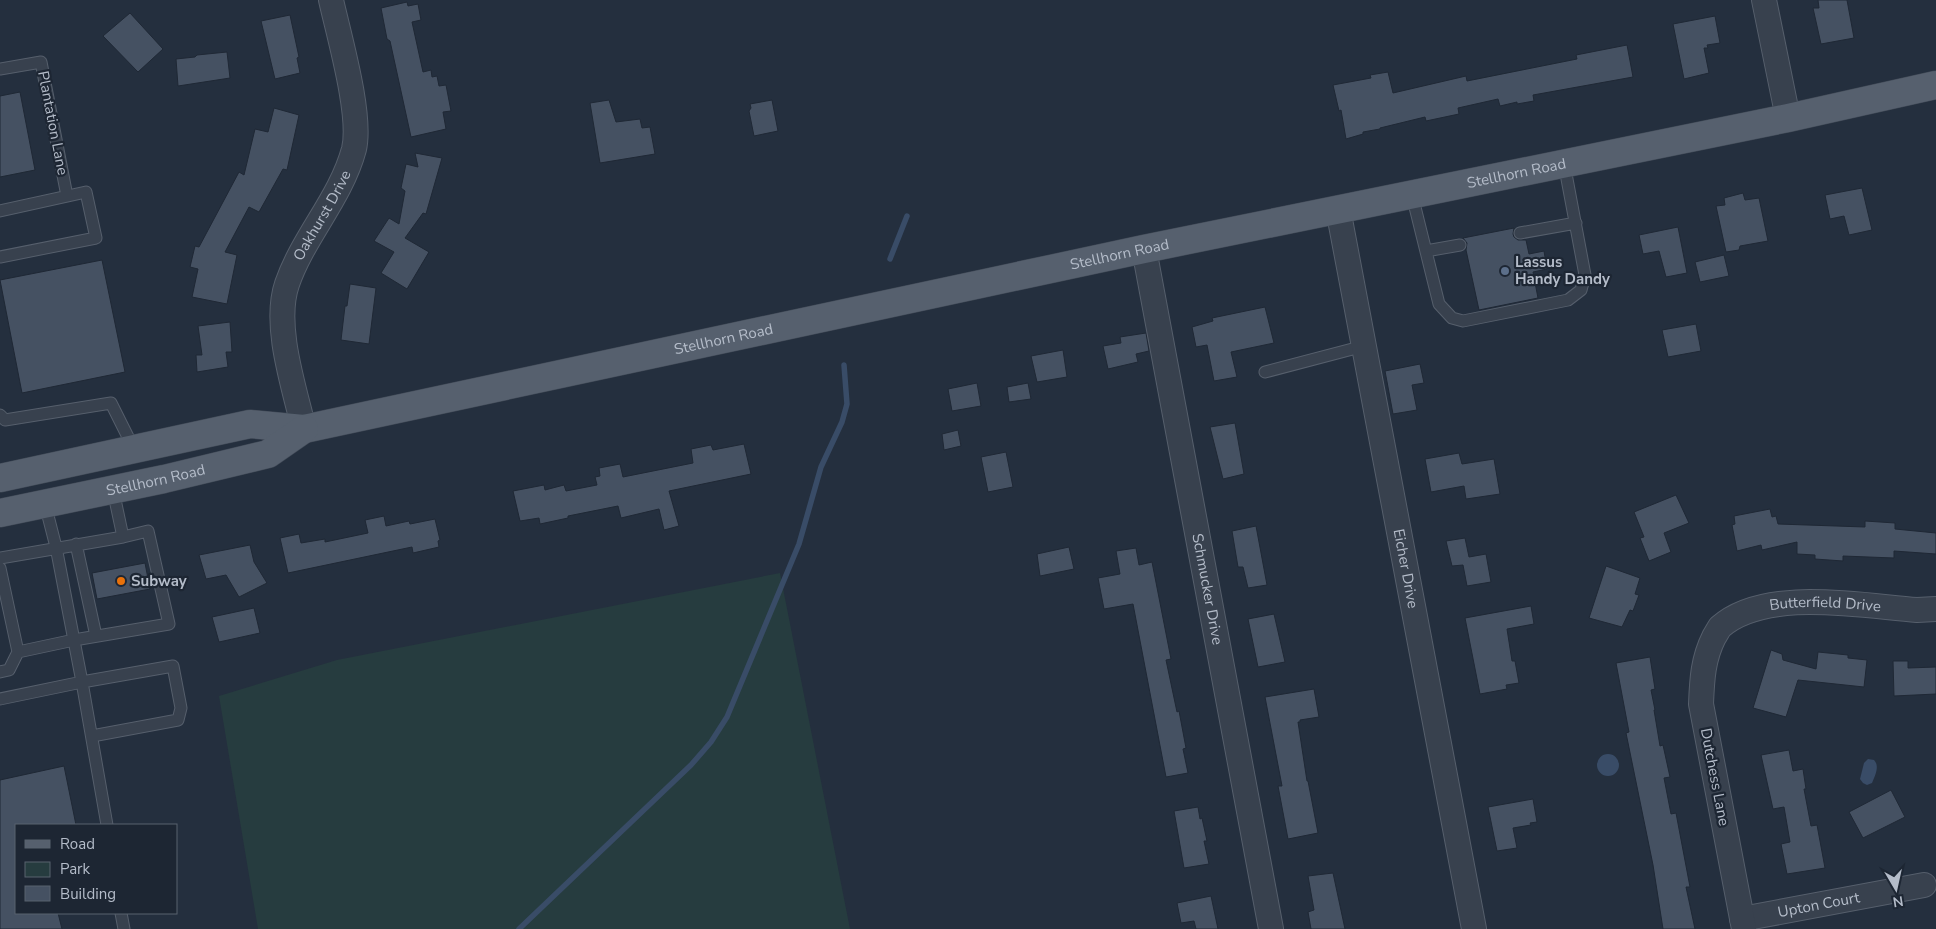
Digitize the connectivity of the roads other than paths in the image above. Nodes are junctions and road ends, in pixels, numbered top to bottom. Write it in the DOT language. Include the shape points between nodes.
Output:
graph roads {
  1 [pos="331,0"];
  2 [pos="1764,0"];
  3 [pos="0,69"];
  4 [pos="1936,85"];
  5 [pos="1788,118"];
  6 [pos="1564,164"];
  7 [pos="1412,194"];
  8 [pos="68,196"];
  9 [pos="1338,209"];
  10 [pos="0,211"];
  11 [pos="1576,223"];
  12 [pos="1520,233"];
  13 [pos="1460,245"];
  14 [pos="1144,248"];
  15 [pos="1426,251"];
  16 [pos="0,257"];
  17 [pos="1364,346"];
  18 [pos="1265,372"];
  19 [pos="0,415"];
  20 [pos="304,429"];
  21 [pos="134,449"];
  22 [pos="0,478"];
  23 [pos="113,490"];
  24 [pos="45,504"];
  25 [pos="0,513"];
  26 [pos="123,537"];
  27 [pos="76,544"];
  28 [pos="56,547"];
  29 [pos="0,558"];
  30 [pos="0,568"];
  31 [pos="1936,609"];
  32 [pos="1712,621"];
  33 [pos="96,636"];
  34 [pos="74,640"];
  35 [pos="18,652"];
  36 [pos="0,672"];
  37 [pos="82,682"];
  38 [pos="0,699"];
  39 [pos="92,736"];
  40 [pos="107,824"];
  41 [pos="1924,884"];
  42 [pos="122,914"];
  43 [pos="1743,924"];
  44 [pos="124,929"];
  45 [pos="1271,929"];
  46 [pos="1474,929"];
  1 -- 20 [label="street, Oakhurst Drive" via="352,94 354,147 345,173 286,286 283,340"];
  2 -- 5 [label="street"];
  3 -- 8 [label="lane, Plantation Lane" via="42,62"];
  4 -- 5 [label="main road, Stellhorn Road"];
  5 -- 6 [label="main road, Stellhorn Road"];
  6 -- 7 [label="main road, Stellhorn Road"];
  6 -- 11 [label="lane"];
  7 -- 9 [label="main road, Stellhorn Road"];
  7 -- 15 [label="lane"];
  8 -- 10 [label="lane"];
  8 -- 16 [label="lane" via="86,192 96,238"];
  9 -- 14 [label="main road, Stellhorn Road"];
  9 -- 17 [label="street, Eicher Drive"];
  11 -- 12 [label="lane"];
  11 -- 15 [label="lane" via="1586,275 1581,290 1568,300 1464,321 1452,318 1438,304"];
  13 -- 15 [label="lane"];
  14 -- 20 [label="main road, Stellhorn Road"];
  14 -- 45 [label="street, Schmucker Drive"];
  17 -- 18 [label="lane"];
  17 -- 46 [label="street, Eicher Drive"];
  19 -- 21 [label="lane" via="5,420 110,403"];
  20 -- 21 [label="main road, Stellhorn Road" via="250,424"];
  20 -- 23 [label="main road, Stellhorn Road" via="268,454"];
  21 -- 22 [label="main road, Stellhorn Road"];
  23 -- 24 [label="main road, Stellhorn Road"];
  23 -- 26 [label="lane"];
  24 -- 25 [label="main road, Stellhorn Road"];
  24 -- 28 [label="lane"];
  26 -- 27 [label="lane"];
  26 -- 33 [label="lane" via="148,532 169,624"];
  27 -- 28 [label="lane"];
  27 -- 33 [label="lane"];
  28 -- 29 [label="lane"];
  28 -- 34 [label="lane"];
  30 -- 35 [label="lane"];
  31 -- 32 [label="street, Butterfield Drive" via="1803,601 1770,604"];
  32 -- 43 [label="street, Dutchess Lane" via="1702,677 1701,704"];
  33 -- 34 [label="lane"];
  34 -- 35 [label="lane"];
  34 -- 37 [label="lane"];
  35 -- 36 [label="lane" via="9,670"];
  37 -- 38 [label="lane"];
  37 -- 39 [label="lane"];
  37 -- 39 [label="lane" via="173,666 181,708 178,720"];
  39 -- 40 [label="lane"];
  41 -- 43 [label="street, Upton Court"];
  42 -- 44 [label="lane"];
}
